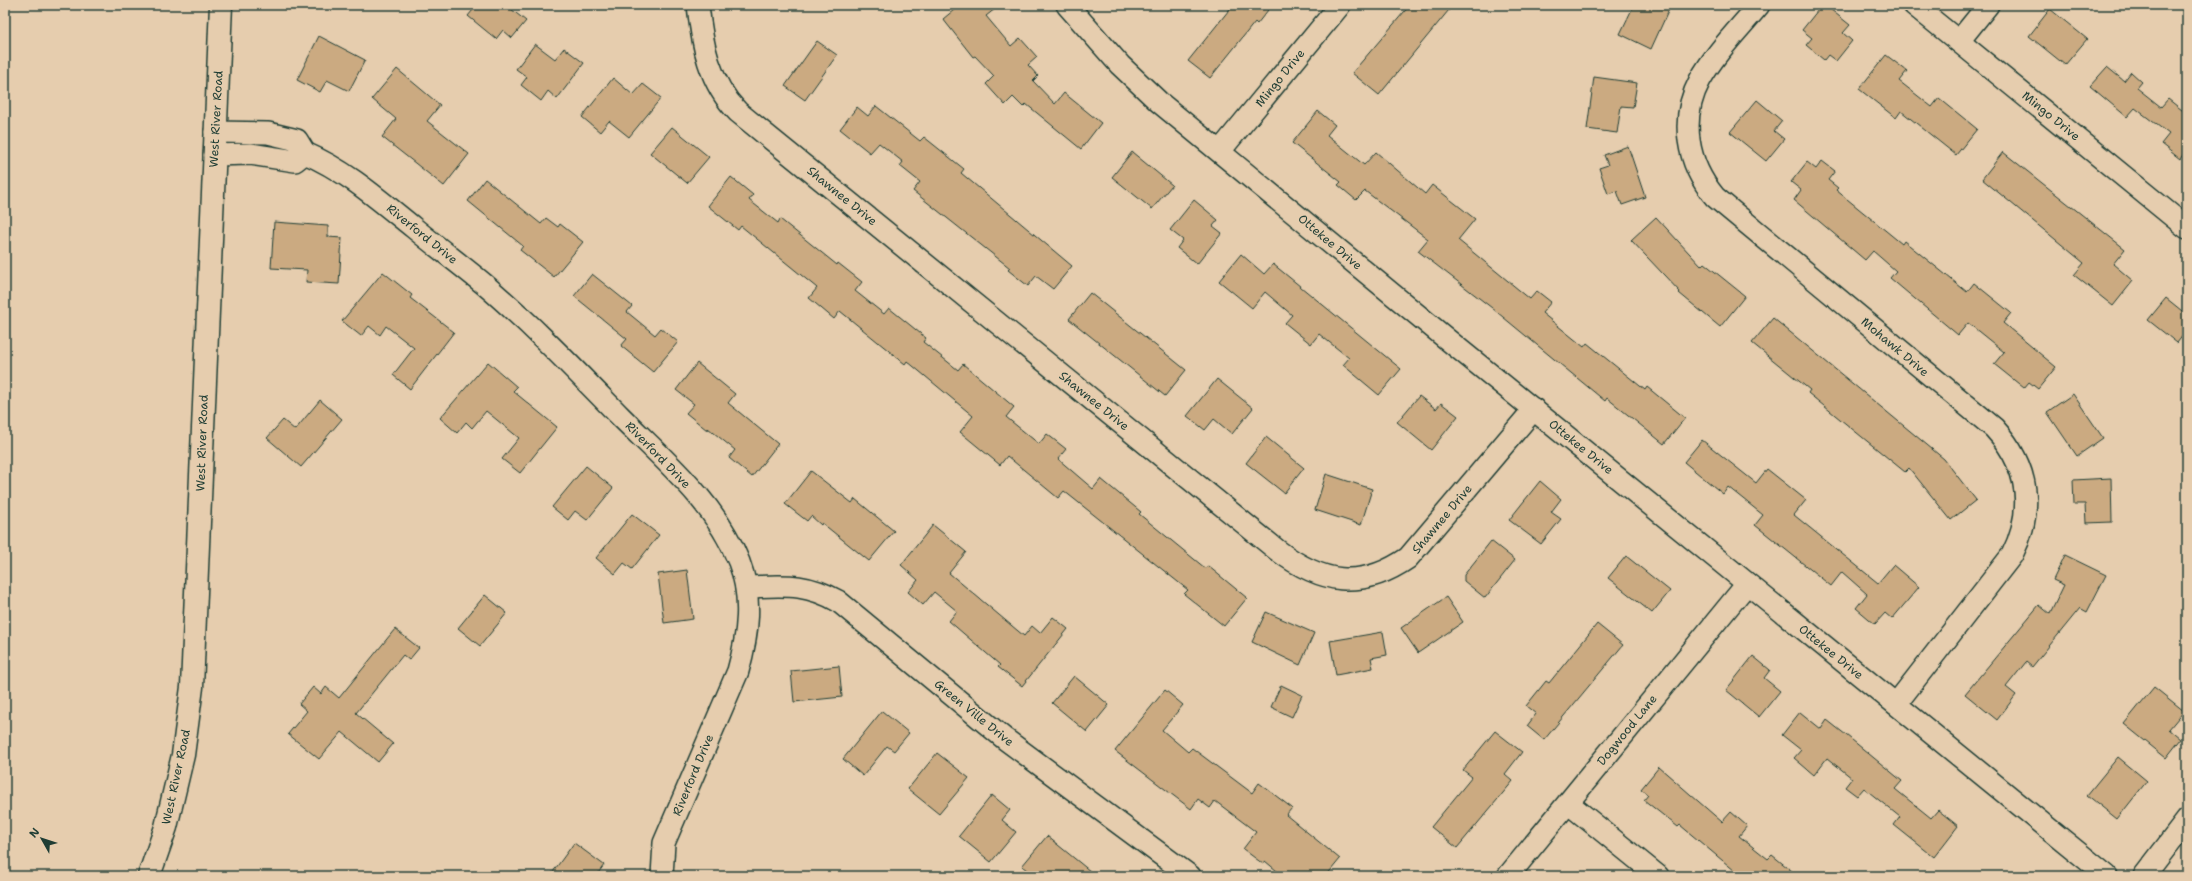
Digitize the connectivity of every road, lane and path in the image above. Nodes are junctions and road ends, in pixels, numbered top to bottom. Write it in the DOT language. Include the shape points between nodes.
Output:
graph roads {
  1 [pos="221,5"];
  2 [pos="698,5"];
  3 [pos="1067,5"];
  4 [pos="1340,5"];
  5 [pos="1759,5"];
  6 [pos="1914,5"];
  7 [pos="1988,5"];
  8 [pos="1959,41"];
  9 [pos="215,132"];
  10 [pos="1220,151"];
  11 [pos="305,153"];
  12 [pos="214,155"];
  13 [pos="2187,228"];
  14 [pos="1534,409"];
  15 [pos="1747,584"];
  16 [pos="746,587"];
  17 [pos="1896,704"];
  18 [pos="1568,803"];
  19 [pos="2187,820"];
  20 [pos="149,876"];
  21 [pos="662,876"];
  22 [pos="1190,876"];
  23 [pos="1508,876"];
  24 [pos="1658,876"];
  25 [pos="2107,876"];
  26 [pos="2144,876"];
  1 -- 9 [label="main road, West River Road"];
  2 -- 14 [label="street, Shawnee Drive" via="713,76 728,103 1298,566 1340,579 1369,577 1389,570 1408,558"];
  3 -- 10 [label="street, Ottekee Drive" via="1120,65 1159,102"];
  4 -- 10 [label="street, Mingo Drive"];
  5 -- 17 [label="street, Mohawk Drive" via="1708,68 1694,93 1690,106 1688,134 1699,174 1715,197 1994,428 2011,450 2022,475 2026,502 2025,516 2023,530 2012,555"];
  6 -- 8 [label="street, Mingo Drive"];
  7 -- 8 [label="street"];
  8 -- 13 [label="street, Mingo Drive"];
  9 -- 11 [label="street, Riverford Drive" via="268,133 297,140"];
  9 -- 12 [label="main road, West River Road"];
  10 -- 14 [label="street, Ottekee Drive"];
  11 -- 12 [label="street" via="295,161 273,156"];
  11 -- 16 [label="street, Riverford Drive" via="329,163 359,183 484,285 539,335 687,484 709,510 728,538 739,562"];
  12 -- 20 [label="main road, West River Road" via="192,687 183,755 166,827"];
  14 -- 15 [label="street, Ottekee Drive"];
  15 -- 17 [label="street, Ottekee Drive"];
  15 -- 18 [label="street, Dogwood Lane"];
  16 -- 21 [label="street, Riverford Drive" via="746,644 738,670 664,843"];
  16 -- 22 [label="street, Green Ville Drive" via="796,585 823,593 838,601 1005,739"];
  17 -- 25 [label="street, Ottekee Drive"];
  18 -- 23 [label="street, Dogwood Lane"];
  18 -- 24 [label="street"];
  19 -- 26 [label="street"];
}
